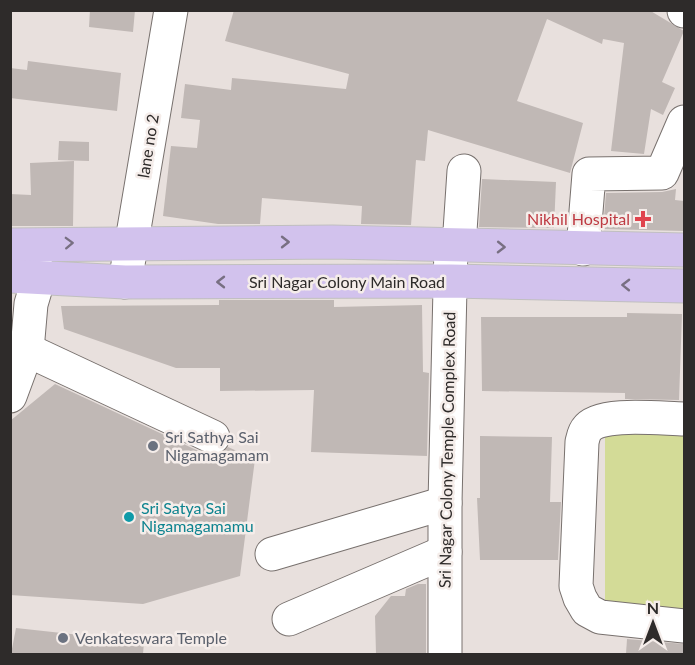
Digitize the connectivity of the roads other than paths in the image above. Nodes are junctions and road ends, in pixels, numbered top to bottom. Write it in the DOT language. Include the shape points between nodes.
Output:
graph roads {
  1 [pos="171,10"];
  2 [pos="684,122"];
  3 [pos="464,171"];
  4 [pos="132,242"];
  5 [pos="20,245"];
  6 [pos="455,246"];
  7 [pos="583,249"];
  8 [pos="684,250"];
  9 [pos="25,277"];
  10 [pos="450,281"];
  11 [pos="125,282"];
  12 [pos="684,286"];
  13 [pos="27,350"];
  14 [pos="10,396"];
  15 [pos="684,419"];
  16 [pos="213,437"];
  17 [pos="445,503"];
  18 [pos="445,552"];
  19 [pos="272,554"];
  20 [pos="289,619"];
  21 [pos="684,626"];
  22 [pos="445,654"];
  1 -- 4 [label="street, lane no 2"];
  2 -- 7 [label="street" via="662,173 589,174"];
  3 -- 6 [label="street, Sri Nagar Colony Temple Complex Road"];
  5 -- 4 [label="main road, one-way"];
  4 -- 6 [label="main road, one-way"];
  4 -- 11 [label="street, lane no 2"];
  5 -- 9 [label="street"];
  6 -- 7 [label="main road, one-way"];
  6 -- 10 [label="street, Sri Nagar Colony Temple Complex Road"];
  7 -- 8 [label="main road"];
  9 -- 11 [label="main road, Sri Nagar Colony Main Road"];
  9 -- 13 [label="street" via="31,304"];
  10 -- 11 [label="main road, Sri Nagar Colony Main Road, one-way"];
  12 -- 10 [label="main road, Sri Nagar Colony Main Road, one-way"];
  10 -- 17 [label="street, Sri Nagar Colony Temple Complex Road"];
  13 -- 14 [label="street"];
  13 -- 16 [label="street"];
  15 -- 21 [label="street" via="611,418 587,428 582,442 576,586 586,610 600,617"];
  17 -- 18 [label="street, Sri Nagar Colony Temple Complex Road"];
  17 -- 19 [label="street"];
  18 -- 20 [label="street"];
  18 -- 22 [label="street, Sri Nagar Colony Temple Complex Road"];
}
